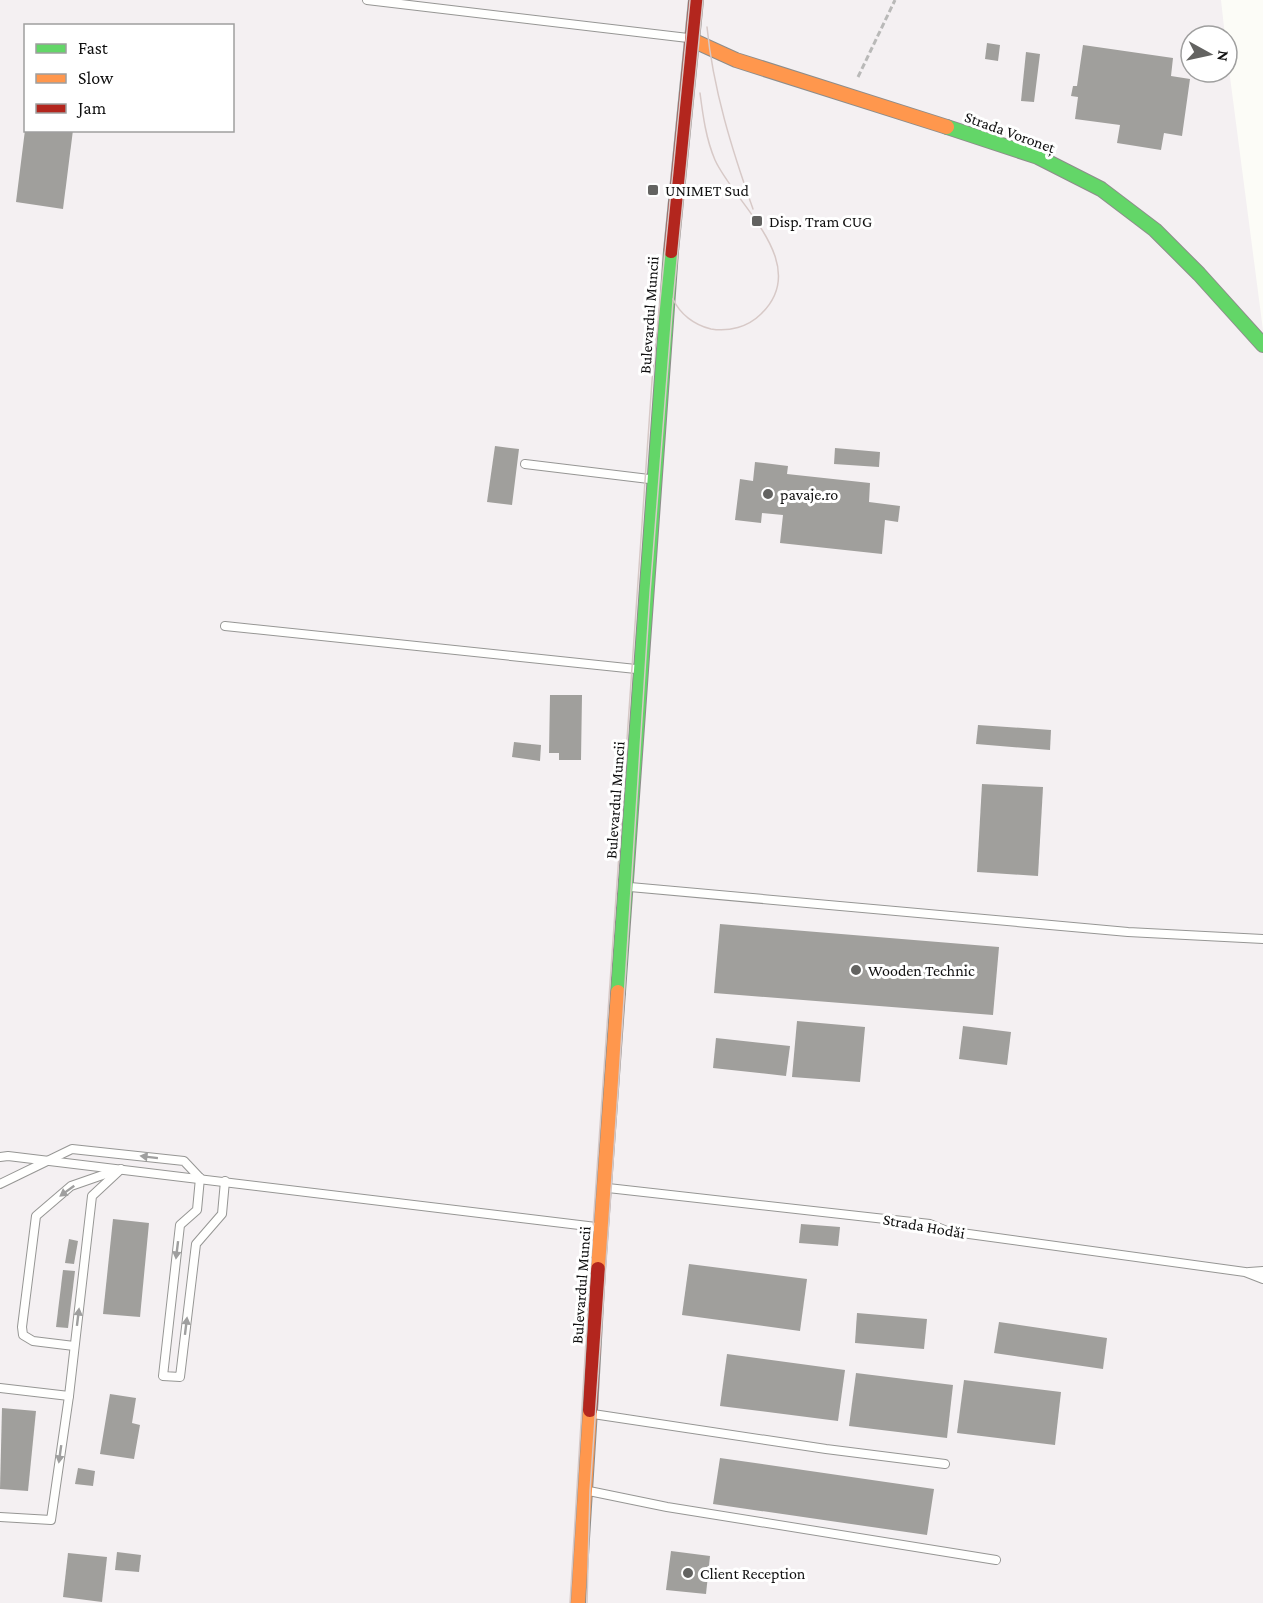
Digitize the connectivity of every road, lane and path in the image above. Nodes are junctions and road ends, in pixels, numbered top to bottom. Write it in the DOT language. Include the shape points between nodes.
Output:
graph roads {
  1 [pos="367,0"];
  2 [pos="696,0"];
  3 [pos="895,0"];
  4 [pos="692,40"];
  5 [pos="850,96"];
  6 [pos="1263,345"];
  7 [pos="525,464"];
  8 [pos="654,480"];
  9 [pos="225,626"];
  10 [pos="640,670"];
  11 [pos="625,887"];
  12 [pos="1263,939"];
  13 [pos="0,1157"];
  14 [pos="45,1160"];
  15 [pos="121,1169"];
  16 [pos="200,1178"];
  17 [pos="225,1181"];
  18 [pos="0,1184"];
  19 [pos="603,1188"];
  20 [pos="601,1228"];
  21 [pos="1263,1271"];
  22 [pos="1245,1272"];
  23 [pos="1263,1279"];
  24 [pos="74,1346"];
  25 [pos="0,1388"];
  26 [pos="69,1396"];
  27 [pos="589,1414"];
  28 [pos="945,1464"];
  29 [pos="584,1490"];
  30 [pos="0,1517"];
  31 [pos="996,1560"];
  32 [pos="578,1603"];
  1 -- 4 [label="lane"];
  2 -- 4 [label="main road, Bulevardul Muncii"];
  3 -- 5 [label="path"];
  4 -- 5 [label="main road, Strada Voroneț" via="736,60"];
  4 -- 8 [label="main road, Bulevardul Muncii"];
  5 -- 6 [label="main road, Strada Voroneț" via="1038,158 1101,189 1155,230"];
  7 -- 8 [label="lane"];
  8 -- 10 [label="main road, Bulevardul Muncii"];
  9 -- 10 [label="lane"];
  10 -- 11 [label="main road, Bulevardul Muncii"];
  11 -- 12 [label="lane" via="1128,932"];
  11 -- 19 [label="main road, Bulevardul Muncii"];
  13 -- 14 [label="lane"];
  14 -- 15 [label="lane"];
  16 -- 14 [label="lane, one-way" via="184,1161 72,1149"];
  14 -- 18 [label="lane"];
  15 -- 16 [label="lane"];
  24 -- 15 [label="lane, one-way" via="92,1196"];
  15 -- 24 [label="lane, one-way" via="71,1186 36,1216 23,1335 33,1341"];
  16 -- 17 [label="lane"];
  16 -- 17 [label="lane, one-way" via="196,1210 180,1225 162,1376 180,1377 196,1244 222,1214"];
  17 -- 20 [label="lane"];
  19 -- 20 [label="main road, Bulevardul Muncii"];
  19 -- 22 [label="lane, Strada Hodăi" via="930,1224 947,1231"];
  20 -- 27 [label="main road, Bulevardul Muncii"];
  21 -- 22 [label="lane, Strada Hodăi"];
  22 -- 23 [label="lane, Strada Hodăi"];
  24 -- 26 [label="lane"];
  25 -- 26 [label="lane"];
  26 -- 30 [label="lane, one-way" via="51,1520"];
  27 -- 28 [label="lane"];
  27 -- 29 [label="main road, Bulevardul Muncii"];
  29 -- 31 [label="lane"];
  29 -- 32 [label="main road, Bulevardul Muncii"];
}
